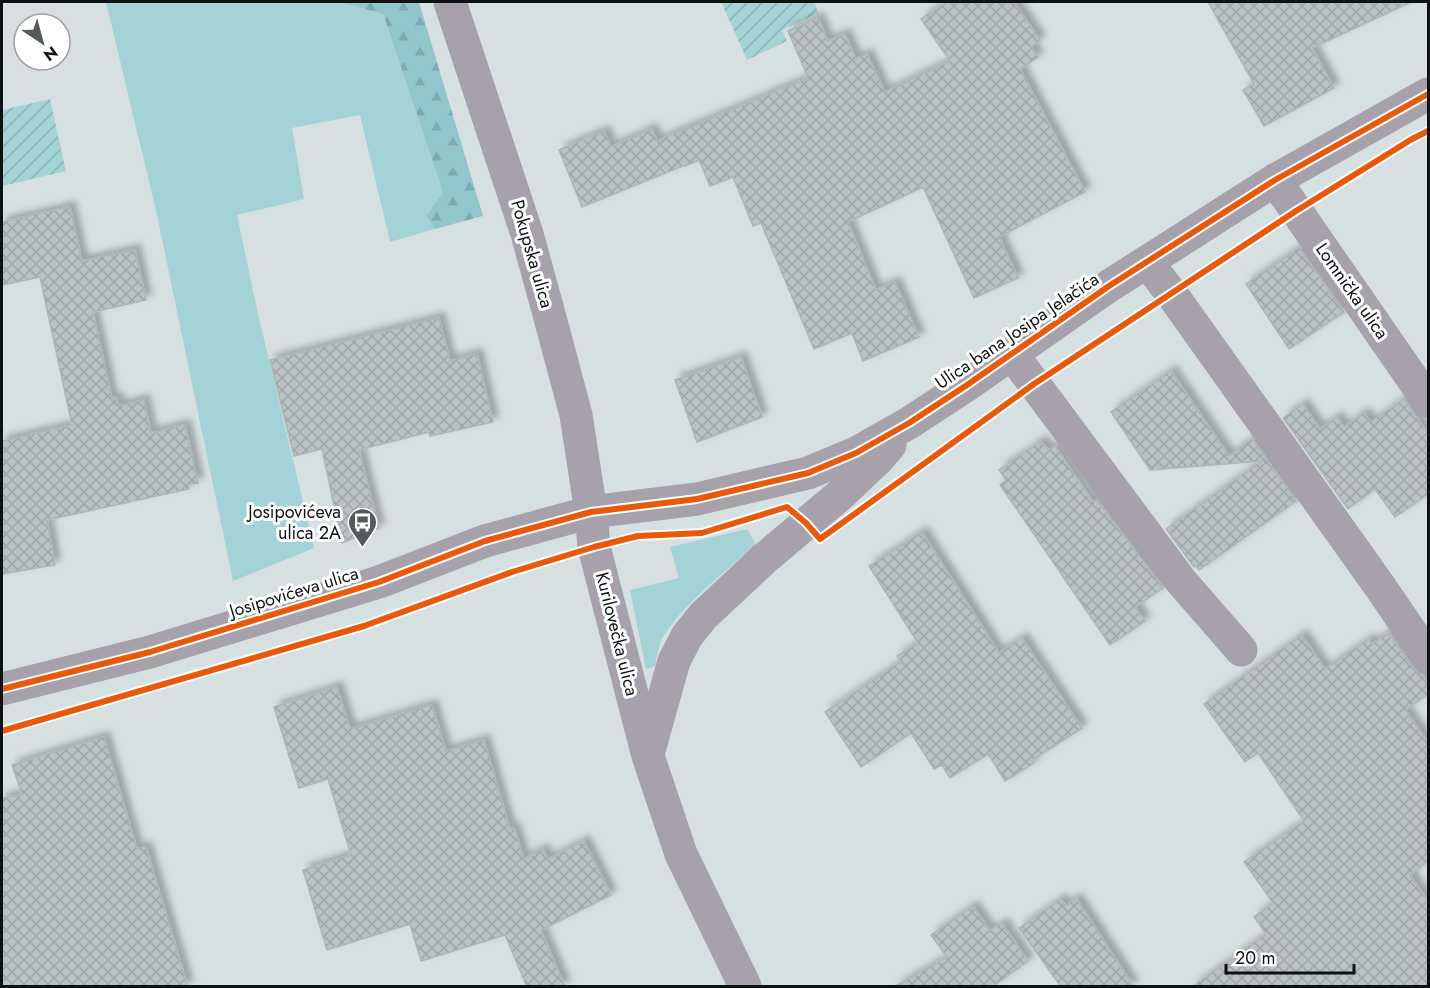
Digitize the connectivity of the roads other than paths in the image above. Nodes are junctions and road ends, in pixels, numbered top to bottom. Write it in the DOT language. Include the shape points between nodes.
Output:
graph roads {
  1 [pos="450,2"];
  2 [pos="1428,94"];
  3 [pos="1275,180"];
  4 [pos="1147,262"];
  5 [pos="1012,354"];
  6 [pos="1428,401"];
  7 [pos="909,423"];
  8 [pos="591,512"];
  9 [pos="1241,650"];
  10 [pos="1428,657"];
  11 [pos="2,690"];
  12 [pos="648,756"];
  13 [pos="745,987"];
  1 -- 8 [label="street, Pokupska ulica" via="530,245 576,416"];
  2 -- 3 [label="street, Ulica bana Josipa Jelačića"];
  3 -- 4 [label="street, Ulica bana Josipa Jelačića"];
  3 -- 6 [label="street, Lomnička ulica"];
  4 -- 5 [label="street, Ulica bana Josipa Jelačića"];
  4 -- 10 [label="street"];
  5 -- 7 [label="street, Ulica bana Josipa Jelačića"];
  5 -- 9 [label="street" via="1181,581"];
  7 -- 8 [label="street, Ulica bana Josipa Jelačića" via="856,453 808,473 697,499"];
  7 -- 12 [label="street, Kurilovečka ulica" via="840,495 703,615 674,661"];
  8 -- 11 [label="street, Josipovićeva ulica" via="485,541 379,582 150,652"];
  8 -- 12 [label="street, Kurilovečka ulica" via="594,547"];
  12 -- 13 [label="street, Kurilovečka ulica" via="681,854"];
}
